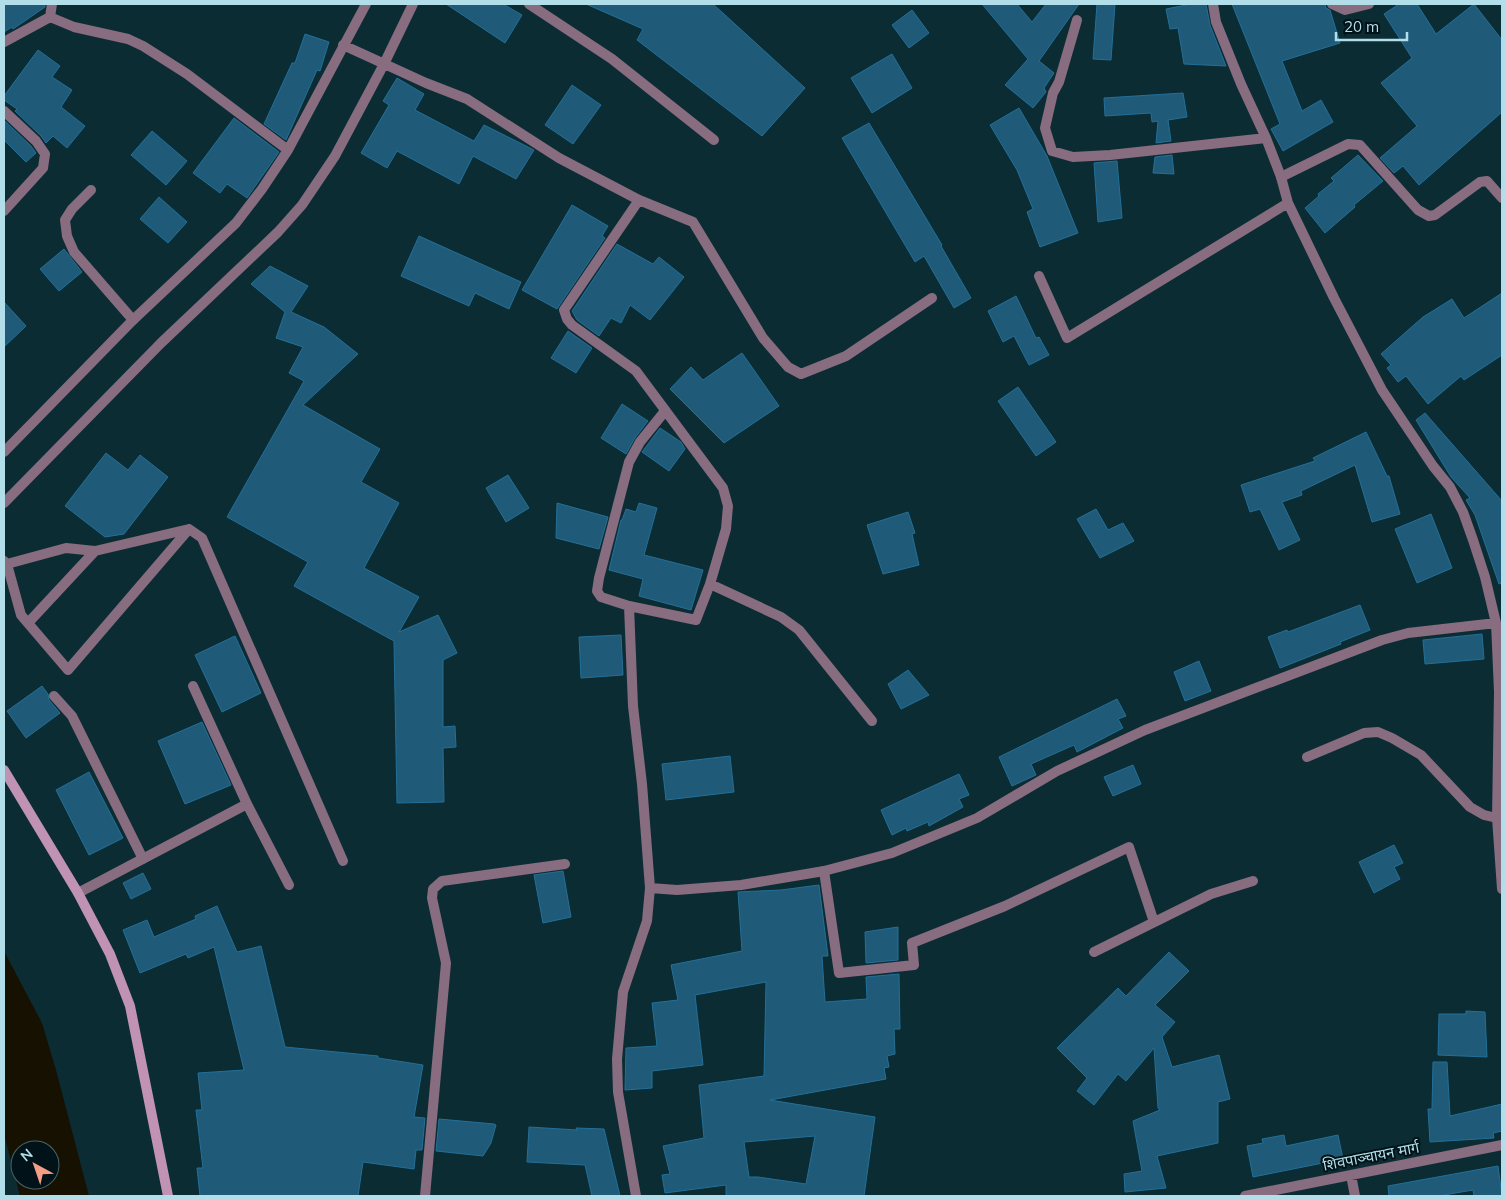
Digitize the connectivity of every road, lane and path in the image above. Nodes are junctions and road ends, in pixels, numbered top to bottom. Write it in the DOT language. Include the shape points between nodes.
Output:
graph roads {
  1 [pos="52,4"];
  2 [pos="366,4"];
  3 [pos="414,4"];
  4 [pos="529,4"];
  5 [pos="1213,4"];
  6 [pos="1332,4"];
  7 [pos="1369,4"];
  8 [pos="50,17"];
  9 [pos="1077,20"];
  10 [pos="4,42"];
  11 [pos="343,45"];
  12 [pos="384,64"];
  13 [pos="4,111"];
  14 [pos="1266,138"];
  15 [pos="714,140"];
  16 [pos="288,150"];
  17 [pos="1281,177"];
  18 [pos="91,190"];
  19 [pos="1502,198"];
  20 [pos="639,200"];
  21 [pos="1288,203"];
  22 [pos="4,211"];
  23 [pos="1039,276"];
  24 [pos="932,298"];
  25 [pos="133,320"];
  26 [pos="665,410"];
  27 [pos="4,452"];
  28 [pos="4,504"];
  29 [pos="189,529"];
  30 [pos="95,551"];
  31 [pos="6,562"];
  32 [pos="710,584"];
  33 [pos="629,606"];
  34 [pos="28,623"];
  35 [pos="1496,623"];
  36 [pos="193,686"];
  37 [pos="54,696"];
  38 [pos="872,720"];
  39 [pos="1307,757"];
  40 [pos="4,770"];
  41 [pos="247,804"];
  42 [pos="1497,818"];
  43 [pos="143,859"];
  44 [pos="344,861"];
  45 [pos="565,864"];
  46 [pos="824,871"];
  47 [pos="1253,881"];
  48 [pos="288,885"];
  49 [pos="650,888"];
  50 [pos="1502,889"];
  51 [pos="78,893"];
  52 [pos="1154,922"];
  53 [pos="1094,952"];
  54 [pos="1502,1145"];
  55 [pos="1351,1175"];
  56 [pos="168,1196"];
  57 [pos="425,1196"];
  58 [pos="636,1196"];
  59 [pos="1245,1196"];
  60 [pos="1355,1196"];
  1 -- 8 [label="street"];
  2 -- 11 [label="street"];
  3 -- 12 [label="street"];
  4 -- 15 [label="street" via="612,59"];
  5 -- 14 [label="street" via="1216,22"];
  6 -- 7 [label="street" via="1345,10"];
  8 -- 10 [label="street"];
  8 -- 16 [label="street" via="143,46 187,74"];
  9 -- 14 [label="street" via="1045,128 1052,151 1073,157 1110,155"];
  11 -- 12 [label="street"];
  11 -- 16 [label="street"];
  12 -- 20 [label="street" via="467,99 559,158"];
  12 -- 28 [label="street" via="335,156 302,205"];
  13 -- 22 [label="street" via="45,154 43,168"];
  14 -- 17 [label="street"];
  16 -- 25 [label="street" via="236,223"];
  17 -- 19 [label="street" via="1348,144 1360,145 1418,210 1429,216 1480,182 1486,181"];
  17 -- 21 [label="street"];
  18 -- 25 [label="street" via="65,220 67,236 74,252"];
  20 -- 24 [label="street" via="693,222 763,338 788,367 801,374 846,356"];
  20 -- 26 [label="street" via="564,310 572,325 636,371"];
  21 -- 23 [label="street" via="1067,338"];
  21 -- 35 [label="street" via="1382,390 1450,487 1463,512 1485,577"];
  25 -- 27 [label="street"];
  26 -- 32 [label="street" via="723,488 728,506 726,528"];
  26 -- 33 [label="street" via="629,462 599,578 597,591 601,597"];
  29 -- 30 [label="street"];
  29 -- 34 [label="street" via="68,670"];
  29 -- 44 [label="street" via="202,538"];
  30 -- 31 [label="street" via="66,548"];
  30 -- 34 [label="street"];
  31 -- 34 [label="street" via="20,616"];
  32 -- 33 [label="street" via="696,620"];
  32 -- 38 [label="street" via="781,617 799,630"];
  33 -- 49 [label="street" via="633,706"];
  35 -- 42 [label="street"];
  35 -- 46 [label="street" via="1408,633 1382,640 1145,730 1057,771 977,818 934,837 892,853"];
  36 -- 41 [label="street"];
  37 -- 43 [label="street" via="72,716"];
  39 -- 42 [label="street" via="1364,733 1378,732 1421,756 1470,807 1484,816"];
  40 -- 51 [label="main road"];
  41 -- 43 [label="street"];
  41 -- 48 [label="street"];
  42 -- 50 [label="street"];
  43 -- 51 [label="street"];
  45 -- 57 [label="street" via="442,881 433,889 432,898 446,963"];
  46 -- 49 [label="street" via="741,886 677,890"];
  46 -- 52 [label="street" via="839,973 914,965 912,943 1006,906 1129,846"];
  47 -- 52 [label="street" via="1211,894"];
  49 -- 58 [label="street" via="647,921 623,992 617,1059 618,1092"];
  51 -- 56 [label="main road" via="110,954 130,1006"];
  52 -- 53 [label="street"];
  54 -- 55 [label="street, शिवपाञ्चायन मार्ग"];
  55 -- 59 [label="street, शिवपाञ्चायन मार्ग"];
  55 -- 60 [label="street"];
}
